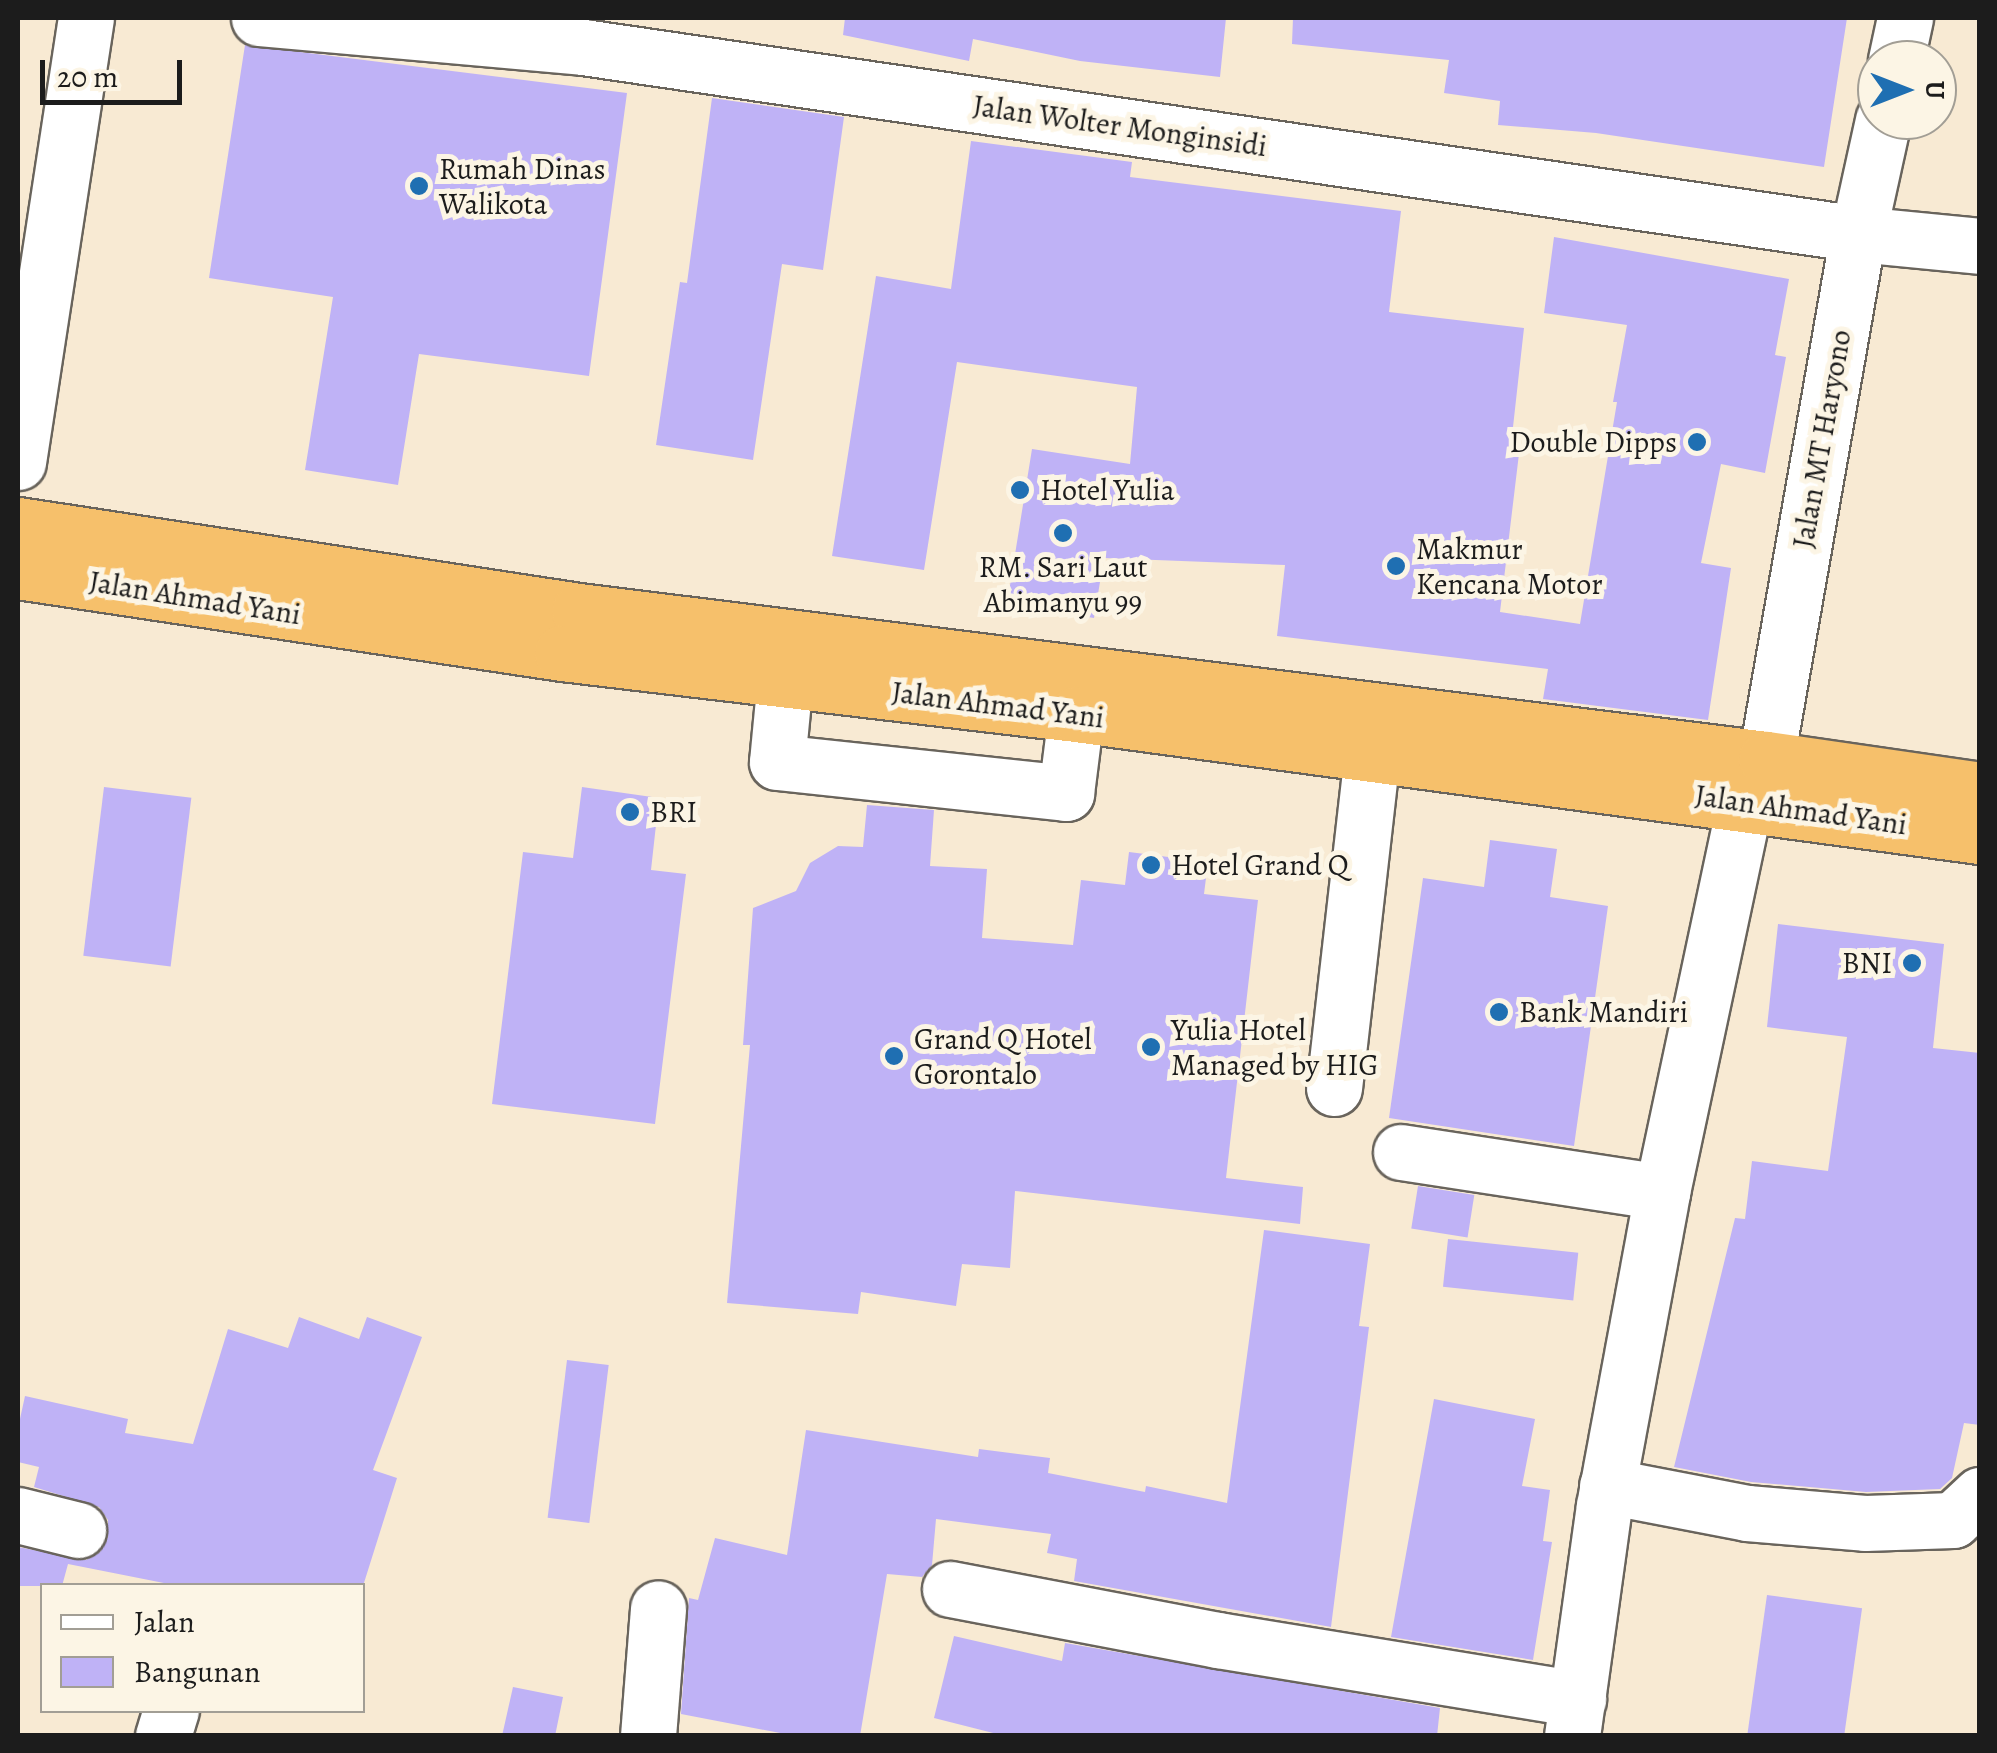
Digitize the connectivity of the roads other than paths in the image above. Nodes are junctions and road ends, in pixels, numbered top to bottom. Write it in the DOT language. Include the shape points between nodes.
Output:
graph roads {
  1 [pos="86,18"];
  2 [pos="259,18"];
  3 [pos="1879,140"];
  4 [pos="1858,234"];
  5 [pos="1980,246"];
  6 [pos="18,462"];
  7 [pos="18,526"];
  8 [pos="18,571"];
  9 [pos="441,614"];
  10 [pos="786,680"];
  11 [pos="1076,714"];
  12 [pos="1380,732"];
  13 [pos="1756,780"];
  14 [pos="1980,790"];
  15 [pos="1980,836"];
  16 [pos="1334,1088"];
  17 [pos="1400,1152"];
  18 [pos="1662,1192"];
  19 [pos="1980,1494"];
  20 [pos="1606,1496"];
  21 [pos="18,1515"];
  22 [pos="78,1530"];
  23 [pos="950,1589"];
  24 [pos="658,1608"];
  25 [pos="1575,1717"];
  26 [pos="648,1736"];
  1 -- 6 [label="street"];
  2 -- 4 [label="street, Jalan Wolter Monginsidi" via="583,48"];
  3 -- 4 [label="street, Jalan MT Haryono"];
  4 -- 5 [label="street, Jalan Wolter Monginsidi"];
  4 -- 13 [label="street, Jalan MT Haryono"];
  7 -- 9 [label="highway, Jalan Ahmad Yani"];
  8 -- 9 [label="highway, Jalan Ahmad Yani"];
  9 -- 10 [label="highway, Jalan Ahmad Yani"];
  9 -- 12 [label="highway, Jalan Ahmad Yani"];
  10 -- 11 [label="highway, Jalan Ahmad Yani"];
  10 -- 11 [label="street" via="777,762 1066,793"];
  11 -- 12 [label="highway, Jalan Ahmad Yani"];
  12 -- 13 [label="highway, Jalan Ahmad Yani"];
  12 -- 16 [label="street"];
  13 -- 14 [label="highway, Jalan Ahmad Yani"];
  13 -- 15 [label="highway, Jalan Ahmad Yani"];
  13 -- 18 [label="street, Jalan MT Haryono"];
  17 -- 18 [label="street"];
  18 -- 20 [label="street, Jalan MT Haryono"];
  19 -- 20 [label="street" via="1953,1520 1865,1523"];
  20 -- 25 [label="street, Jalan MT Haryono"];
  21 -- 22 [label="street"];
  23 -- 25 [label="street"];
  24 -- 26 [label="street"];
}
